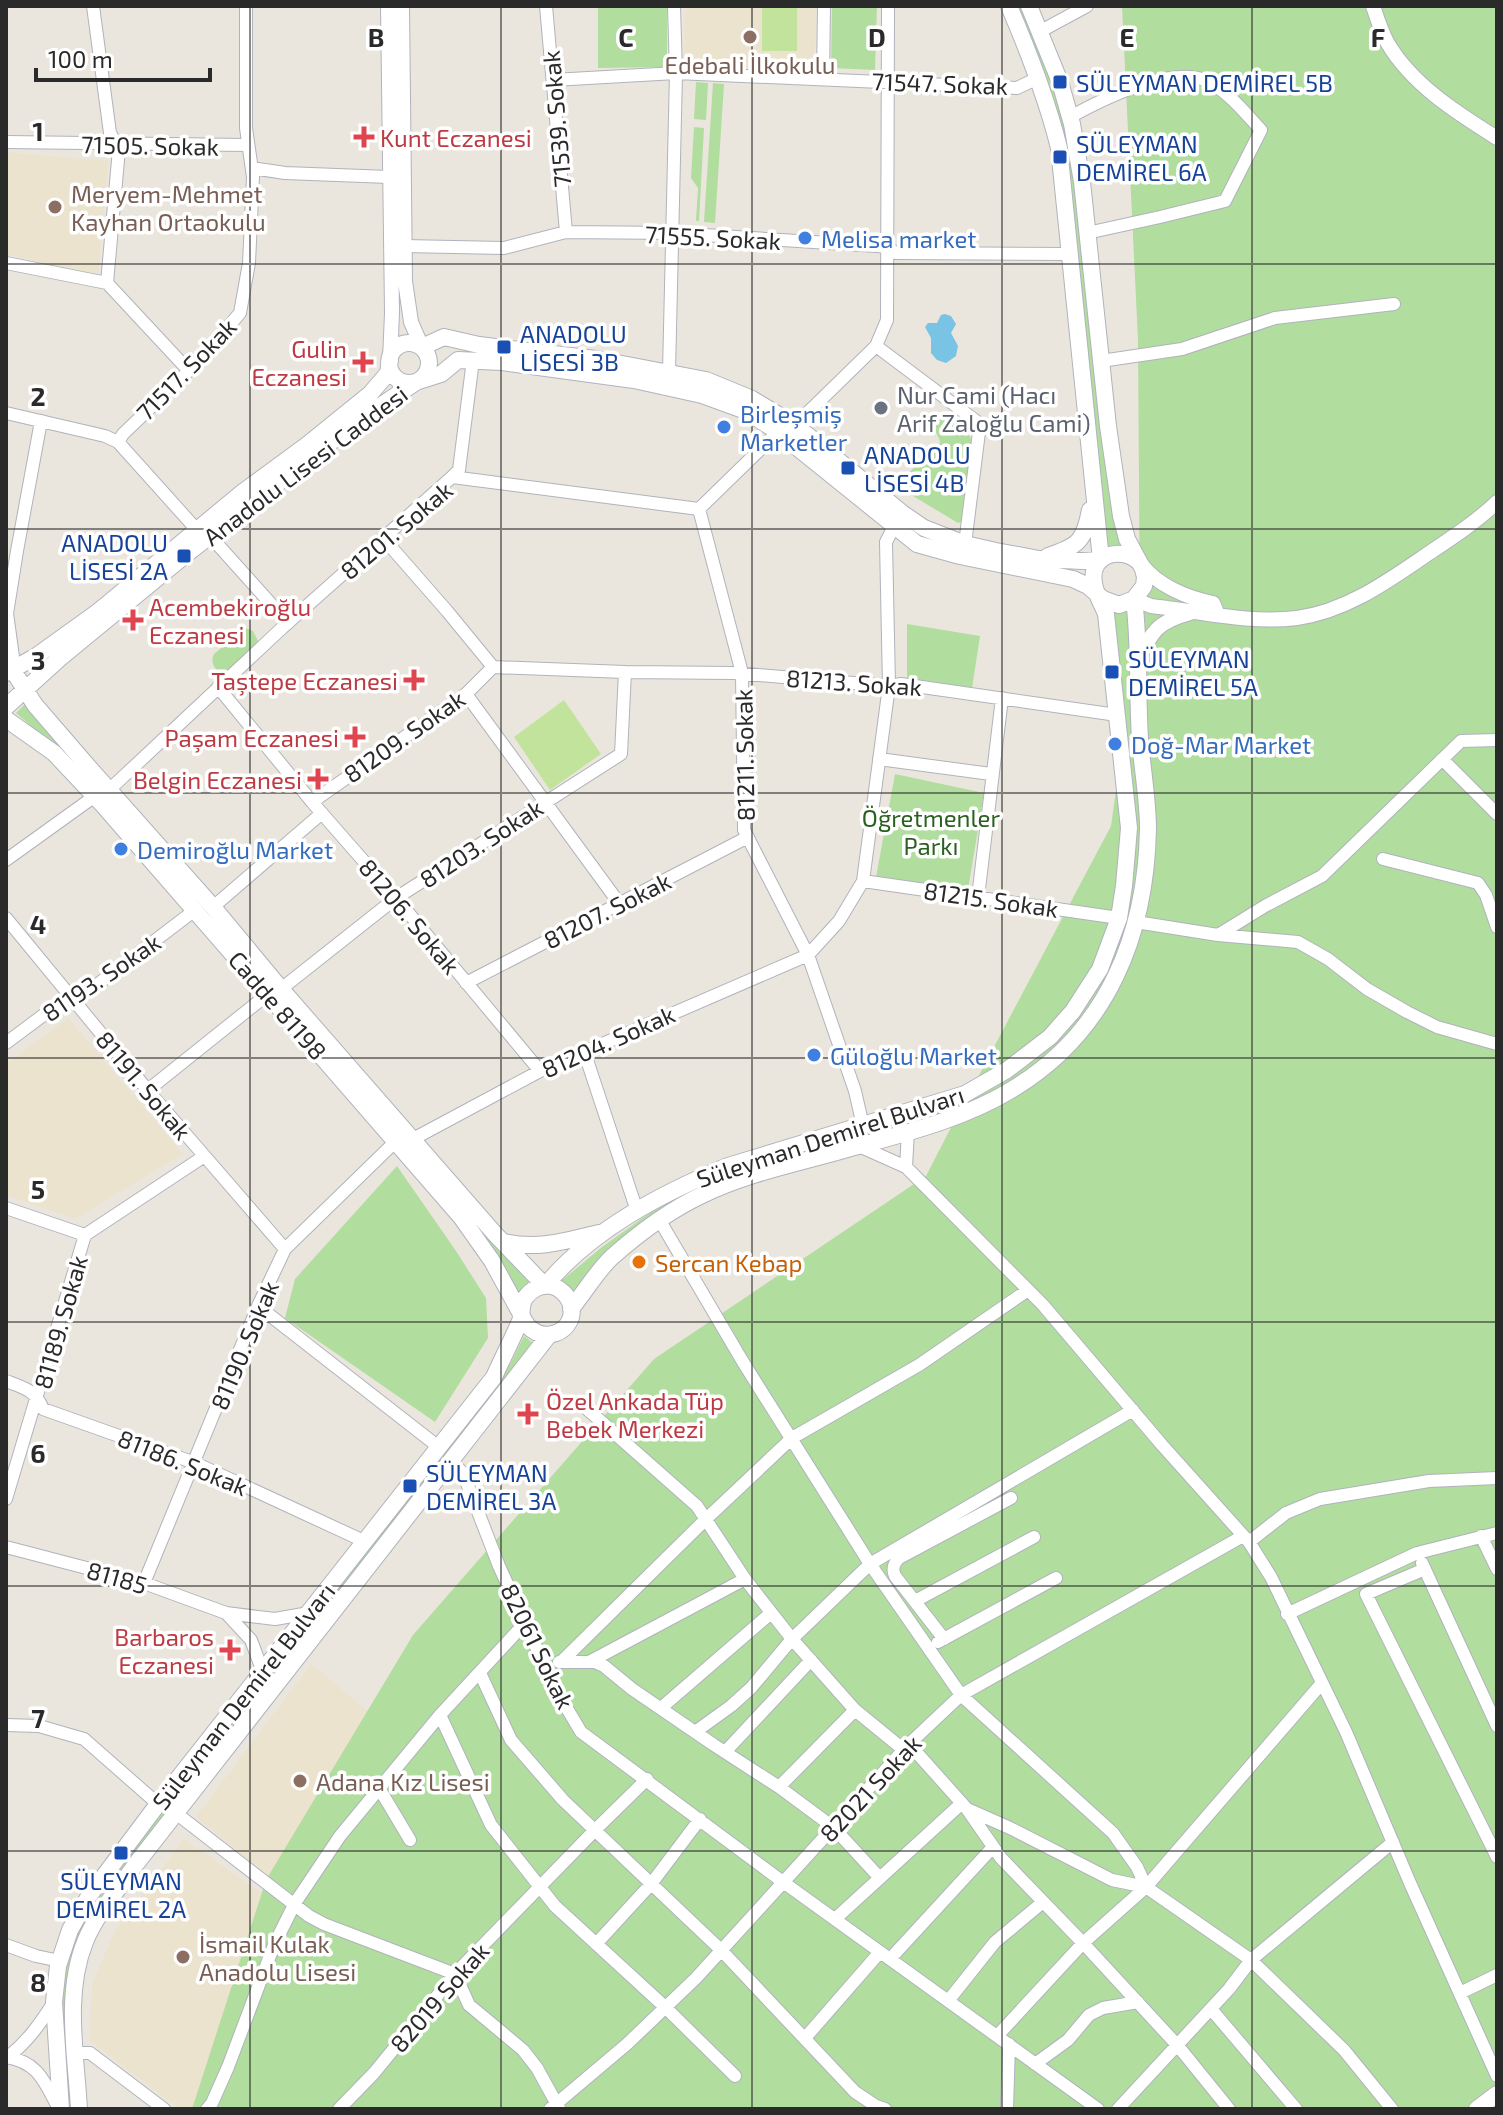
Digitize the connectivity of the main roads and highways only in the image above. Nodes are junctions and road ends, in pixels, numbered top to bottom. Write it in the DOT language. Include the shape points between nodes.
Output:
graph roads {
  1 [pos="1009,6"];
  2 [pos="1029,6"];
  3 [pos="422,347"];
  4 [pos="390,360"];
  5 [pos="416,382"];
  6 [pos="1094,487"];
  7 [pos="898,520"];
  8 [pos="204,533"];
  9 [pos="1039,559"];
  10 [pos="1101,560"];
  11 [pos="1139,562"];
  12 [pos="1097,593"];
  13 [pos="1134,599"];
  14 [pos="9,671"];
  15 [pos="25,689"];
  16 [pos="6,707"];
  17 [pos="6,719"];
  18 [pos="102,793"];
  19 [pos="275,992"];
  20 [pos="607,1231"];
  21 [pos="502,1242"];
  22 [pos="545,1286"];
  23 [pos="571,1309"];
  24 [pos="522,1316"];
  25 [pos="549,1335"];
  26 [pos="1497,2094"];
  27 [pos="60,2109"];
  28 [pos="79,2109"];
  29 [pos="1477,2109"];
  1 -- 6 [label="main road" via="1050,109 1059,148"];
  2 -- 11 [label="main road" via="1070,117 1121,516"];
  3 -- 4 [label="main road" via="402,345"];
  3 -- 5 [label="main road" via="428,369"];
  3 -- 7 [label="main road, Anadolu Lisesi Caddesi" via="444,337 706,380 795,425"];
  4 -- 5 [label="main road" via="397,379"];
  4 -- 8 [label="main road, Anadolu Lisesi Caddesi" via="388,373 370,394"];
  5 -- 7 [label="main road, Anadolu Lisesi Caddesi" via="441,374 458,360 473,360 702,395 746,411 844,487"];
  5 -- 8 [label="main road, Anadolu Lisesi Caddesi"];
  6 -- 9 [label="main road" via="1087,528 1078,543"];
  6 -- 10 [label="main road"];
  7 -- 9 [label="main road, Anadolu Lisesi Caddesi" via="965,544"];
  7 -- 12 [label="main road, Anadolu Lisesi Caddesi" via="917,544 1073,579"];
  8 -- 14 [label="main road, Anadolu Lisesi Caddesi"];
  8 -- 15 [label="main road, Anadolu Lisesi Caddesi"];
  9 -- 10 [label="main road, Anadolu Lisesi Caddesi"];
  10 -- 11 [label="main road" via="1125,553"];
  10 -- 12 [label="main road" via="1093,579"];
  11 -- 13 [label="main road" via="1144,586"];
  12 -- 13 [label="main road" via="1119,605"];
  12 -- 20 [label="main road, Süleyman Demirel Bulvarı" via="1106,614 1129,828 1119,918 1100,969 1073,1011 1050,1037 965,1094 728,1166 690,1181"];
  13 -- 23 [label="main road, Süleyman Demirel Bulvarı" via="1148,829 1142,891 1117,978 1090,1021 1042,1069 969,1111 700,1195 610,1259"];
  14 -- 15 [label="main road, Cadde 81198"];
  15 -- 16 [label="main road, Anadolu Lisesi Caddesi"];
  15 -- 18 [label="main road, Cadde 81198"];
  17 -- 18 [label="main road, Cadde 81198"];
  18 -- 19 [label="main road, Cadde 81198" via="195,910"];
  18 -- 19 [label="main road, Cadde 81198" via="213,907"];
  19 -- 21 [label="main road, Cadde 81198"];
  19 -- 24 [label="main road, Cadde 81198" via="461,1217"];
  20 -- 21 [label="main road" via="544,1246"];
  20 -- 22 [label="main road, Süleyman Demirel Bulvarı"];
  21 -- 22 [label="main road, Cadde 81198"];
  22 -- 23 [label="main road" via="566,1295"];
  22 -- 24 [label="main road" via="526,1296"];
  23 -- 25 [label="main road" via="563,1329"];
  24 -- 25 [label="main road" via="535,1333"];
  24 -- 27 [label="main road, Süleyman Demirel Bulvarı" via="494,1377 89,1896 70,1930 54,2002"];
  25 -- 28 [label="main road, Süleyman Demirel Bulvarı" via="136,1864 85,1940 72,2005"];
  26 -- 29 [label="main road"];
}
